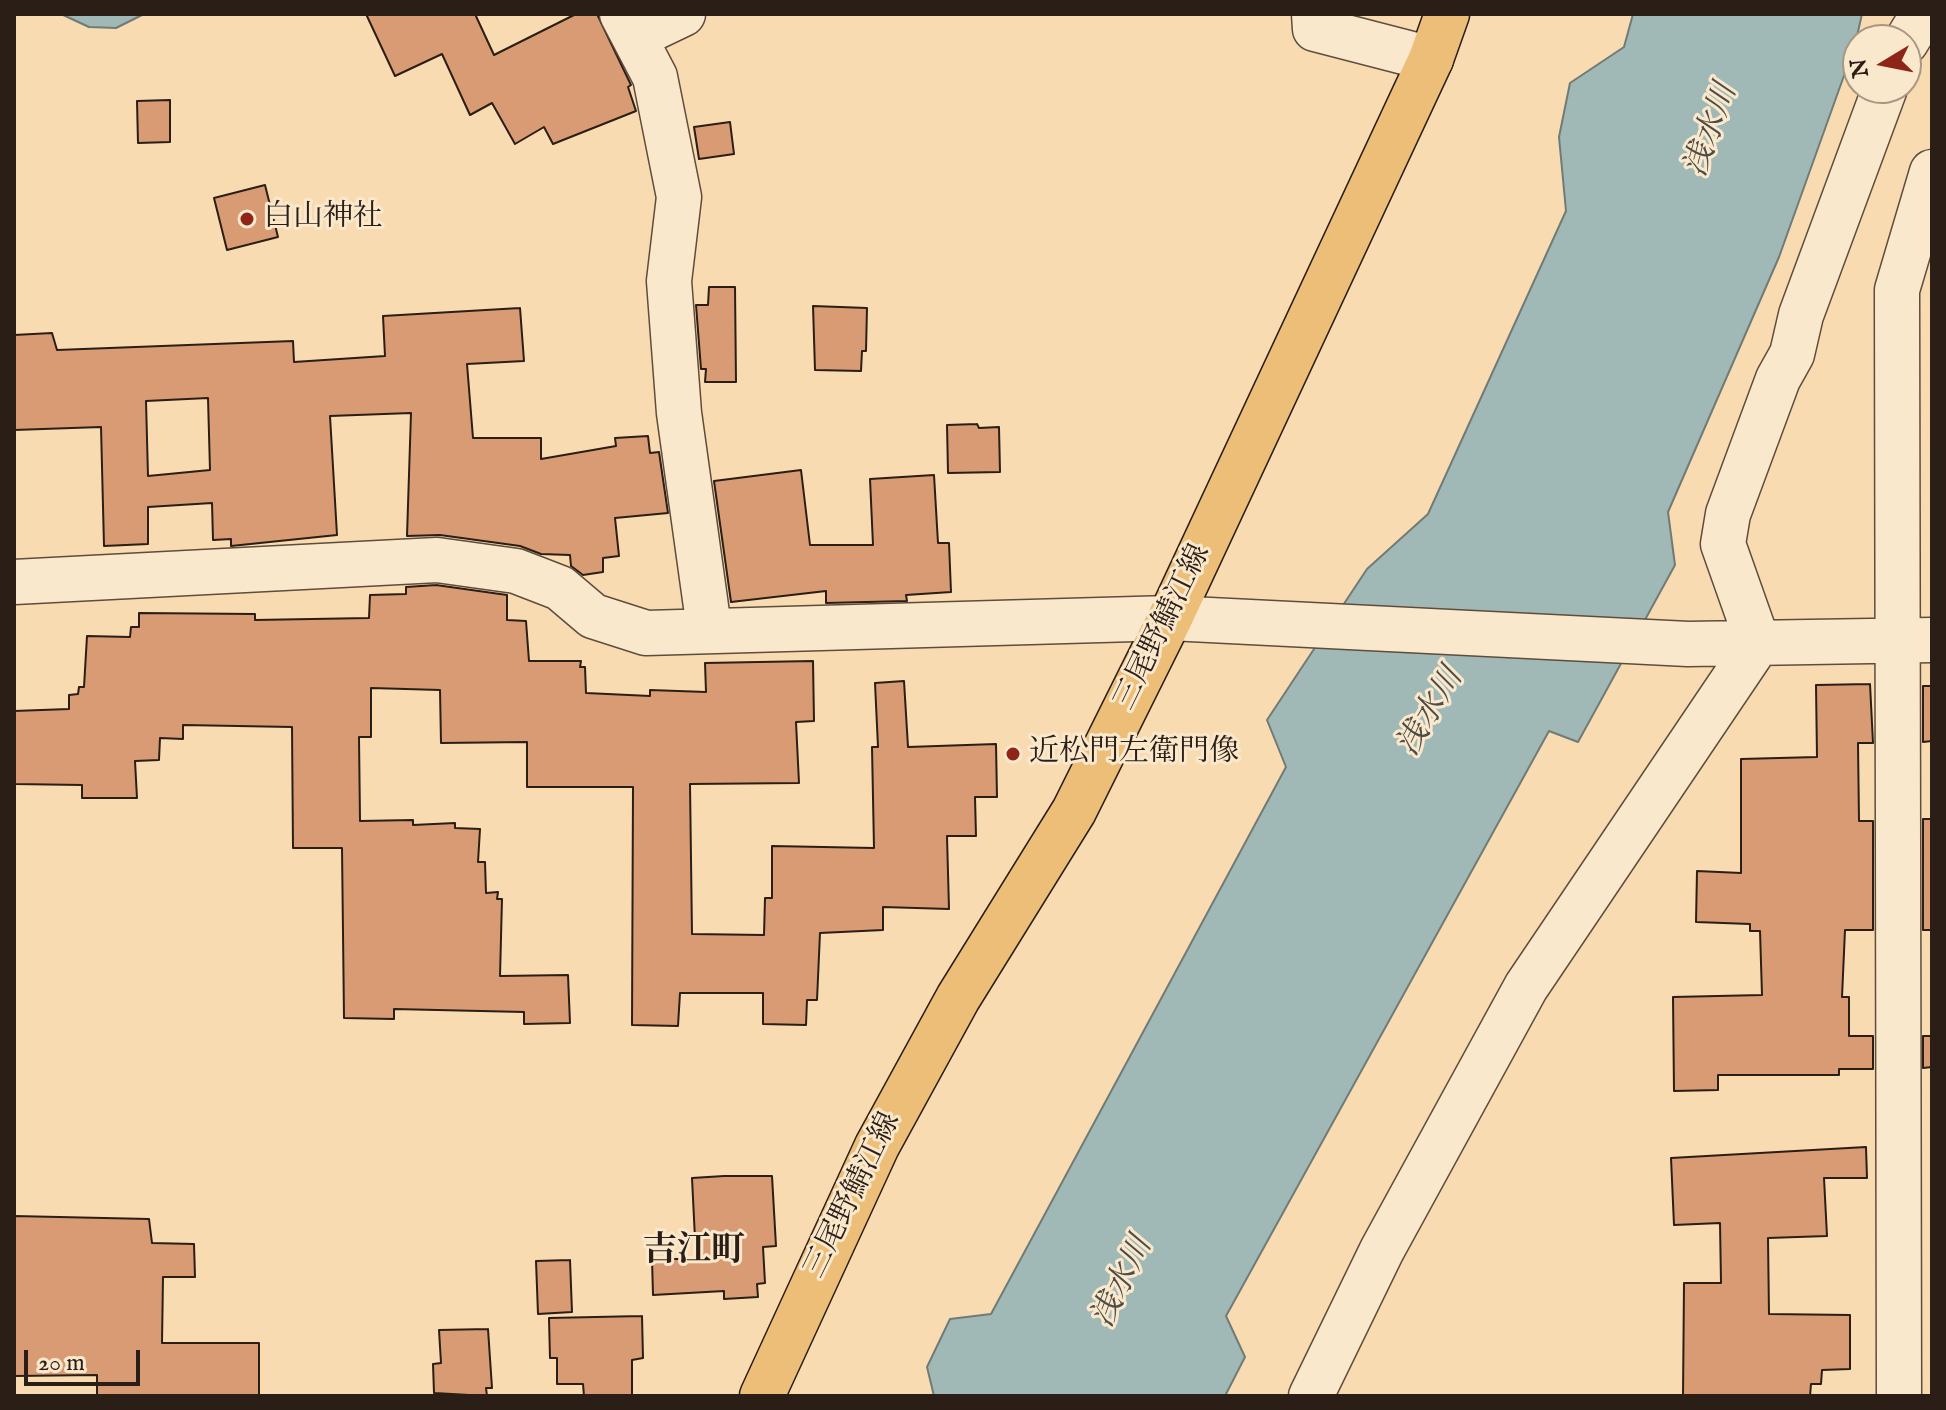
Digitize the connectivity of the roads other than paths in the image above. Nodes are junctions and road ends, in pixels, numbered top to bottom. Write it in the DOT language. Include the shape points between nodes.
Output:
graph roads {
  1 [pos="683,14"];
  2 [pos="1314,14"];
  3 [pos="1447,14"];
  4 [pos="629,25"];
  5 [pos="1431,59"];
  6 [pos="1879,104"];
  7 [pos="1932,172"];
  8 [pos="1914,320"];
  9 [pos="14,582"];
  10 [pos="1191,619"];
  11 [pos="709,628"];
  12 [pos="1916,639"];
  13 [pos="1758,643"];
  14 [pos="762,1396"];
  15 [pos="1311,1396"];
  16 [pos="1899,1396"];
  1 -- 4 [label="street"];
  2 -- 5 [label="street" via="1315,29"];
  3 -- 5 [label="main road, 三尾野鯖江線"];
  4 -- 11 [label="street" via="655,77 679,197 669,281 672,325"];
  5 -- 10 [label="main road, 三尾野鯖江線"];
  6 -- 13 [label="street" via="1801,315 1792,354 1728,514 1723,544"];
  7 -- 8 [label="street" via="1897,290"];
  8 -- 12 [label="street"];
  9 -- 11 [label="street" via="437,560 516,571 560,588 593,616 646,633"];
  10 -- 11 [label="street"];
  10 -- 13 [label="street"];
  10 -- 14 [label="main road, 三尾野鯖江線" via="958,998 877,1146"];
  12 -- 13 [label="street"];
  12 -- 16 [label="street"];
  13 -- 15 [label="street" via="1526,987 1382,1250"];
}
